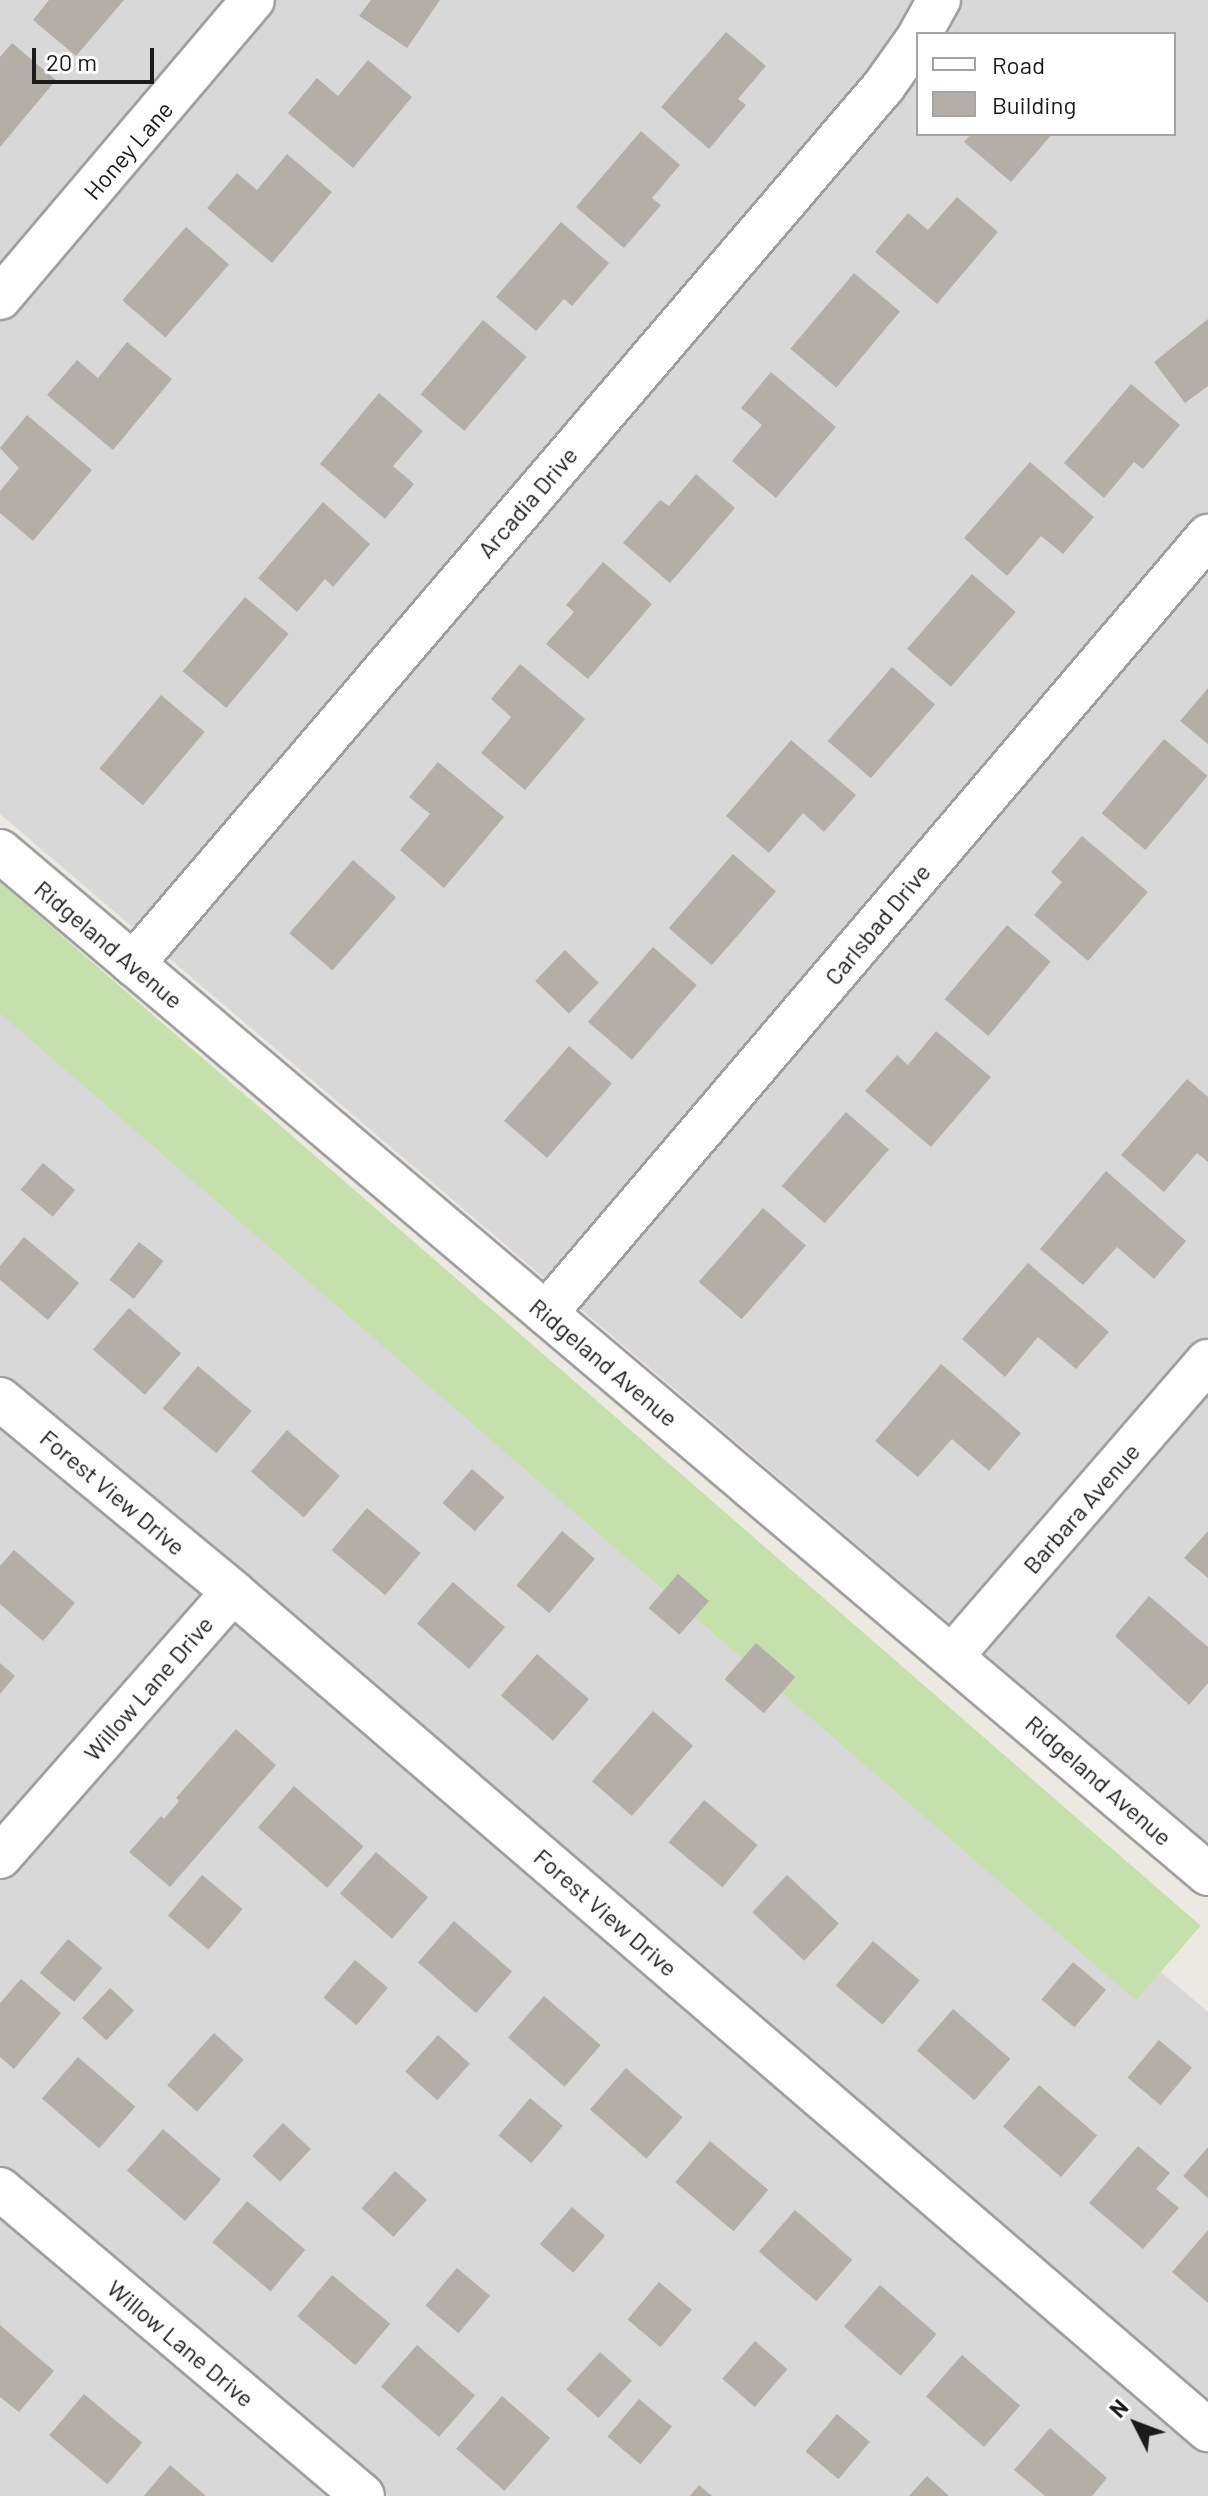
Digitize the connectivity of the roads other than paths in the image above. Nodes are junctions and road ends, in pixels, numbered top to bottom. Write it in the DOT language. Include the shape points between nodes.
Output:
graph roads {
  1 [pos="253,0"];
  2 [pos="939,0"];
  3 [pos="921,32"];
  4 [pos="916,40"];
  5 [pos="0,298"];
  6 [pos="1208,536"];
  7 [pos="0,851"];
  8 [pos="133,964"];
  9 [pos="546,1313"];
  10 [pos="1208,1361"];
  11 [pos="0,1399"];
  12 [pos="233,1592"];
  13 [pos="953,1655"];
  14 [pos="0,1857"];
  15 [pos="1208,1874"];
  16 [pos="0,2189"];
  17 [pos="1208,2430"];
  18 [pos="363,2496"];
  1 -- 5 [label="street, Honey Lane"];
  2 -- 3 [label="street, Arcadia Drive"];
  4 -- 8 [label="street, Arcadia Drive" via="884,86"];
  6 -- 9 [label="street, Carlsbad Drive"];
  7 -- 8 [label="street, Ridgeland Avenue"];
  8 -- 9 [label="street, Ridgeland Avenue"];
  9 -- 13 [label="street, Ridgeland Avenue"];
  10 -- 13 [label="street, Barbara Avenue"];
  11 -- 12 [label="street, Forest View Drive"];
  12 -- 14 [label="street, Willow Lane Drive"];
  12 -- 17 [label="street, Forest View Drive"];
  13 -- 15 [label="street, Ridgeland Avenue"];
  16 -- 18 [label="street, Willow Lane Drive"];
}
